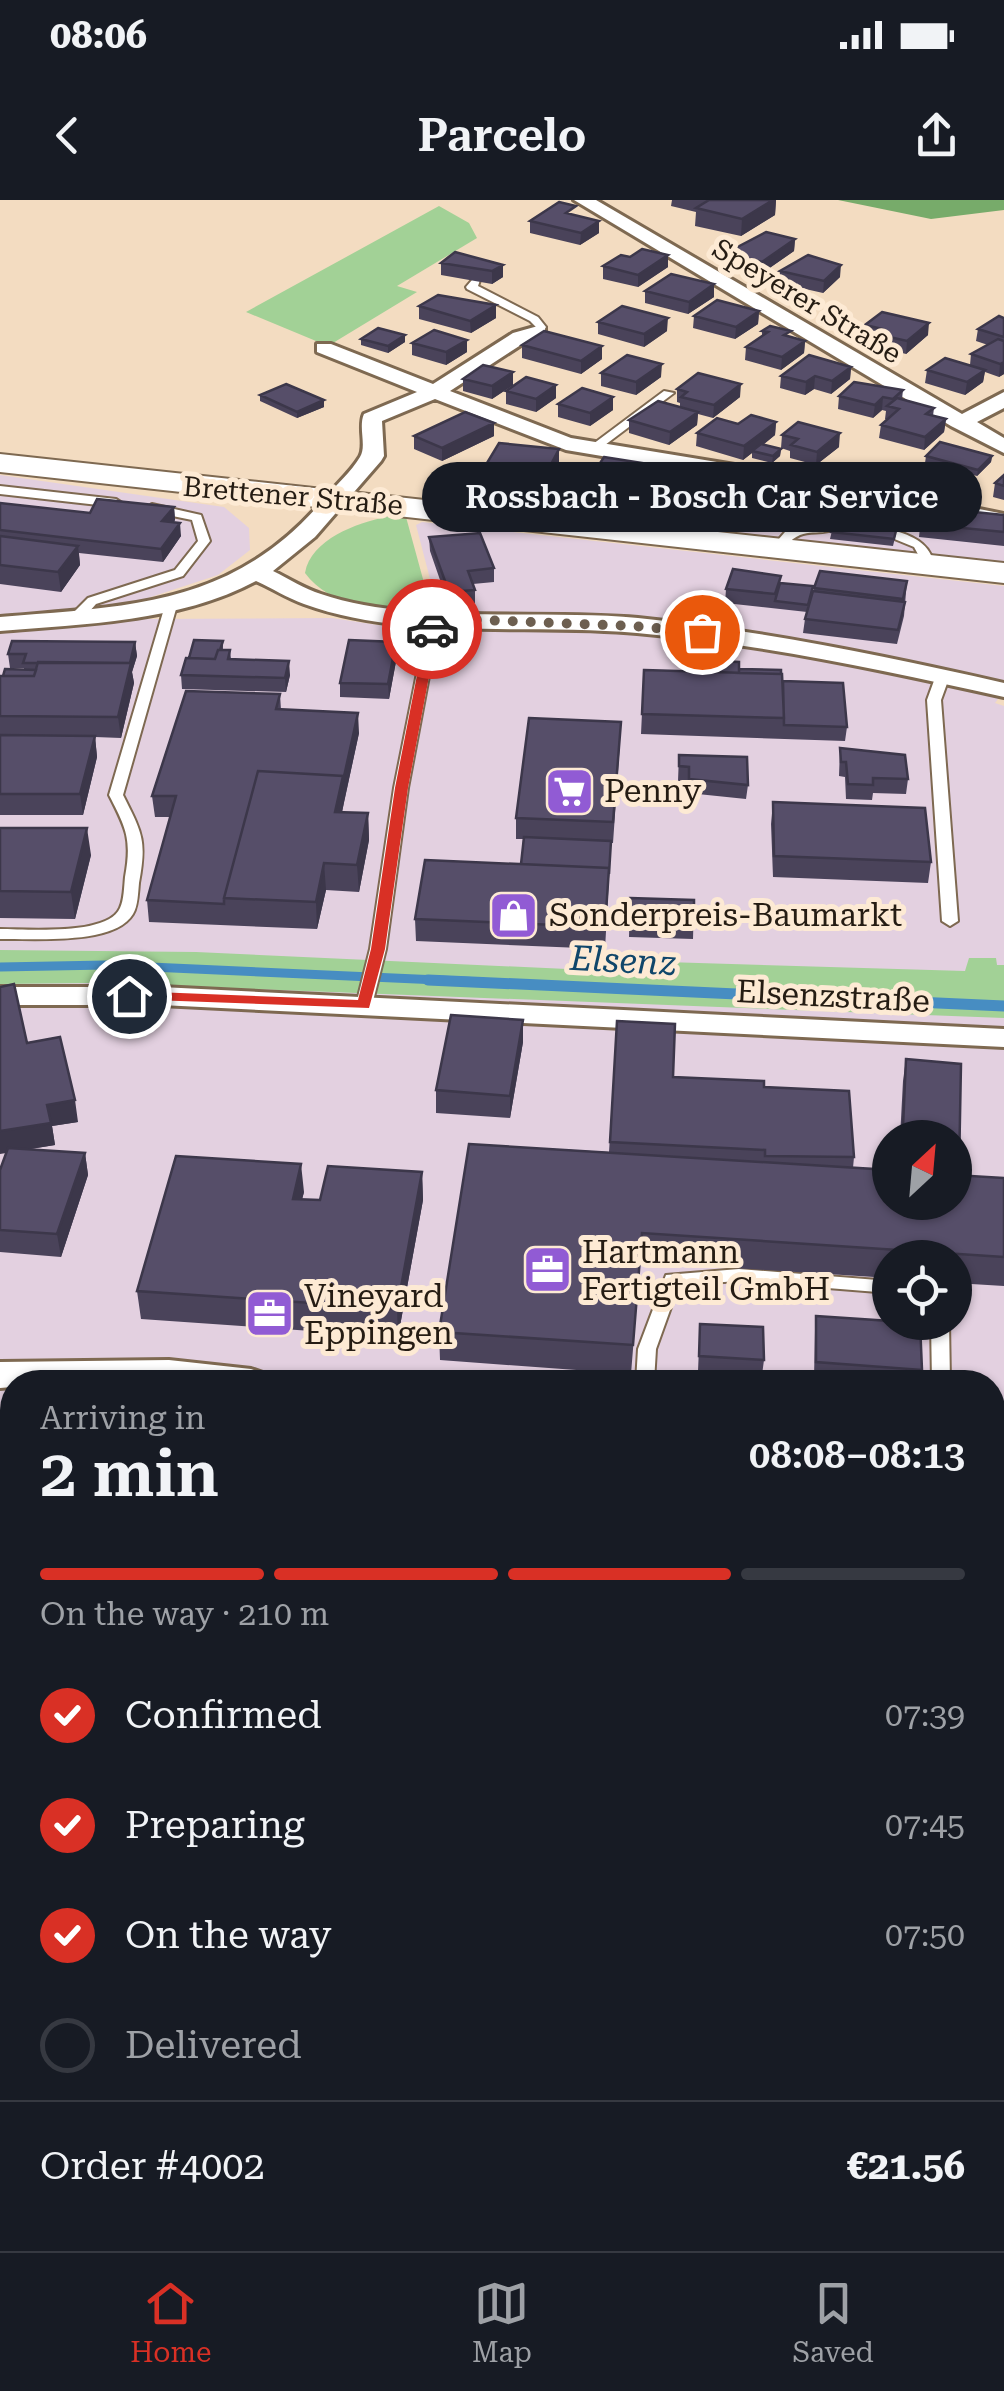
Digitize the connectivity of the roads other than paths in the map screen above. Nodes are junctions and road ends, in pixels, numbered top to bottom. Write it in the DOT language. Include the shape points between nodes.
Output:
graph roads {
  1 [pos="583,200"];
  2 [pos="476,282"];
  3 [pos="538,332"];
  4 [pos="324,348"];
  5 [pos="668,393"];
  6 [pos="431,394"];
  7 [pos="1004,398"];
  8 [pos="958,422"];
  9 [pos="1004,448"];
  10 [pos="593,449"];
  11 [pos="0,463"];
  12 [pos="0,490"];
  13 [pos="332,500"];
  14 [pos="1004,520"];
  15 [pos="833,528"];
  16 [pos="896,535"];
  17 [pos="778,548"];
  18 [pos="930,566"];
  19 [pos="257,572"];
  20 [pos="1004,573"];
  21 [pos="172,602"];
  22 [pos="76,617"];
  23 [pos="434,618"];
  24 [pos="0,624"];
  25 [pos="942,678"];
  26 [pos="1004,690"];
  27 [pos="950,921"];
  28 [pos="0,934"];
  29 [pos="0,996"];
  30 [pos="364,1004"];
  31 [pos="1004,1038"];
  32 [pos="872,1286"];
  33 [pos="940,1340"];
  34 [pos="646,1370"];
  35 [pos="941,1370"];
  1 -- 8 [label="street, Speyerer Straße"];
  2 -- 3 [label="lane" via="471,286 534,319"];
  3 -- 6 [label="street"];
  4 -- 6 [label="street"];
  5 -- 10 [label="lane"];
  6 -- 10 [label="street"];
  6 -- 13 [label="street" via="371,418 372,456"];
  7 -- 8 [label="street"];
  8 -- 9 [label="street, Speyerer Straße"];
  10 -- 14 [label="street"];
  11 -- 13 [label="street, Brettener Straße"];
  12 -- 22 [label="lane" via="196,518 204,541 179,573 92,602"];
  13 -- 17 [label="street, Brettener Straße"];
  13 -- 19 [label="street" via="298,541"];
  15 -- 17 [label="lane" via="802,527"];
  16 -- 18 [label="lane" via="914,539"];
  17 -- 18 [label="street, Brettener Straße"];
  18 -- 20 [label="street, Brettener Straße"];
  19 -- 21 [label="street"];
  19 -- 23 [label="street" via="311,599 357,611"];
  21 -- 22 [label="street"];
  21 -- 28 [label="lane" via="116,795 136,835 127,911 116,923 88,932"];
  22 -- 24 [label="street"];
  23 -- 25 [label="street" via="738,636"];
  23 -- 30 [label="lane"];
  25 -- 26 [label="street"];
  25 -- 27 [label="lane" via="934,700"];
  29 -- 30 [label="street, Elsenzstraße"];
  30 -- 31 [label="street, Elsenzstraße"];
  32 -- 34 [label="lane" via="739,1275 672,1280"];
  33 -- 35 [label="lane"];
}
